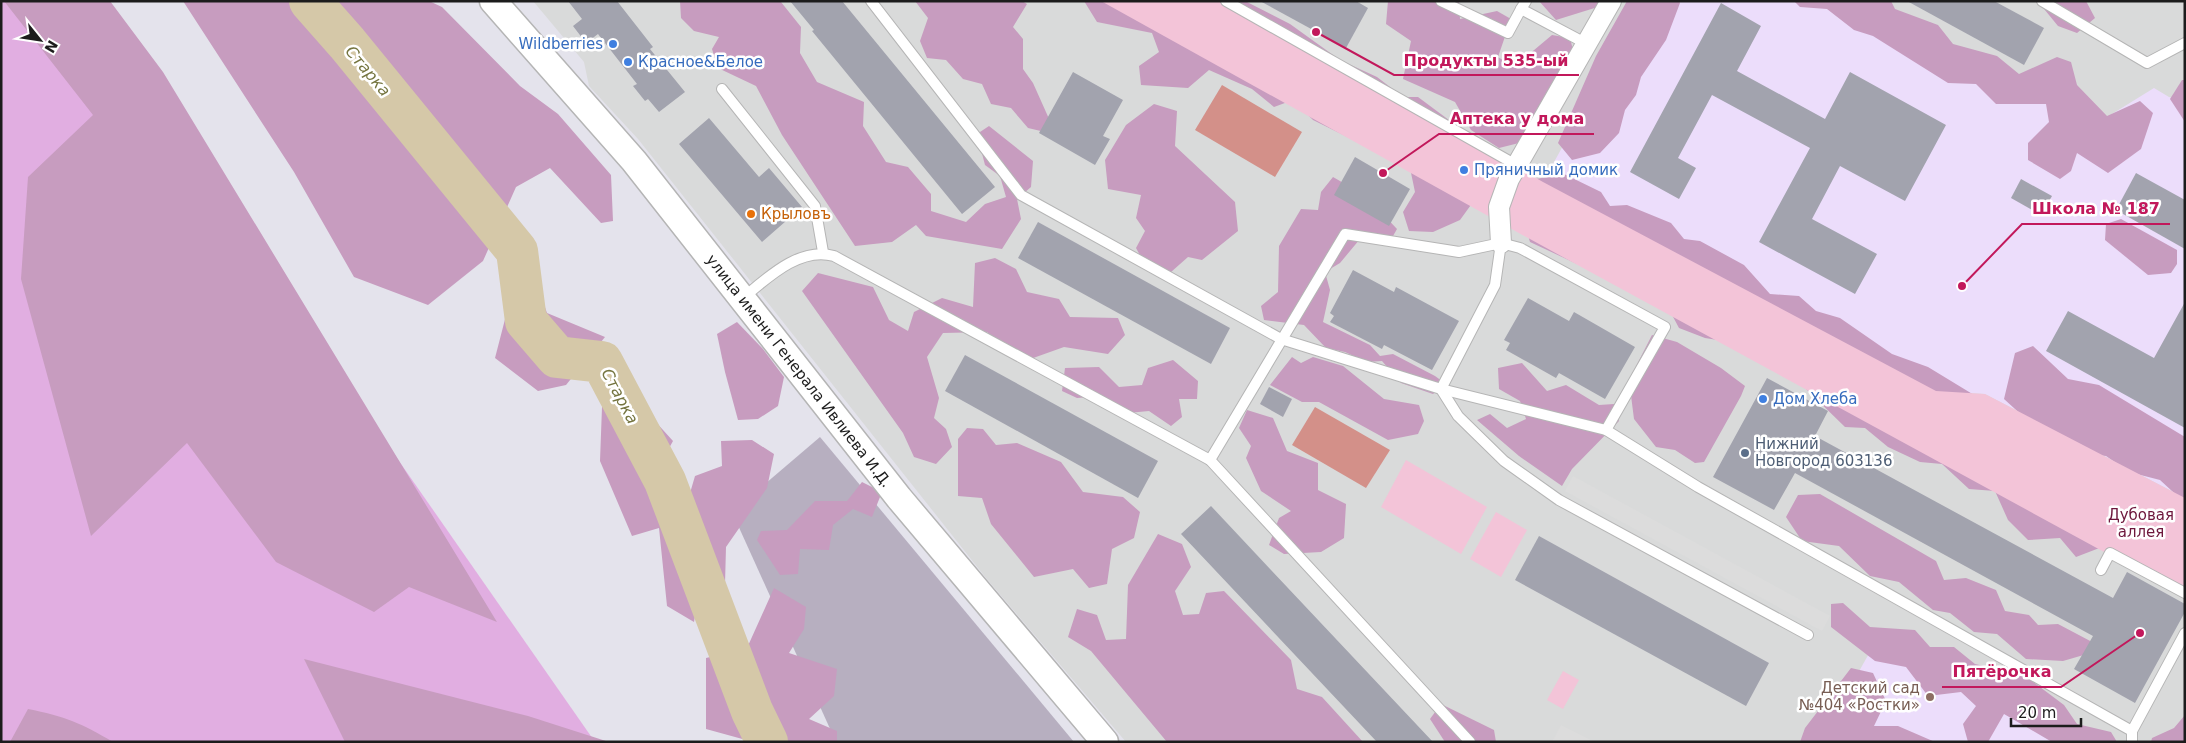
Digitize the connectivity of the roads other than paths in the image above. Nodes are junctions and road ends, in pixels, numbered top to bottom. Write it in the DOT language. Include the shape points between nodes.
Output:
graph roads {
  1 [pos="493,1"];
  2 [pos="872,1"];
  3 [pos="1226,1"];
  4 [pos="1441,1"];
  5 [pos="1612,1"];
  6 [pos="2042,1"];
  7 [pos="1524,5"];
  8 [pos="2185,43"];
  9 [pos="1587,44"];
  10 [pos="722,89"];
  11 [pos="1518,166"];
  12 [pos="1501,243"];
  13 [pos="823,252"];
  14 [pos="742,299"];
  15 [pos="1281,339"];
  16 [pos="1441,388"];
  17 [pos="1606,430"];
  18 [pos="1210,460"];
  19 [pos="2101,570"];
  20 [pos="2185,593"];
  21 [pos="2185,633"];
  22 [pos="1808,634"];
  23 [pos="2132,737"];
  24 [pos="1105,742"];
  25 [pos="1470,742"];
  1 -- 14 [label="street, улица имени Генерала Ивлиева И.Д." via="634,161"];
  2 -- 15 [label="lane" via="1021,195"];
  3 -- 11 [label="lane"];
  4 -- 7 [label="lane" via="1508,33"];
  5 -- 9 [label="street"];
  6 -- 8 [label="lane" via="2147,63"];
  7 -- 9 [label="lane"];
  9 -- 11 [label="street"];
  10 -- 13 [label="lane" via="815,206"];
  11 -- 12 [label="street" via="1499,207"];
  12 -- 15 [label="lane" via="1460,252 1345,234"];
  12 -- 16 [label="lane" via="1495,285"];
  12 -- 17 [label="lane" via="1520,248 1665,327"];
  13 -- 14 [label="lane" via="801,257"];
  13 -- 18 [label="lane"];
  14 -- 24 [label="street, улица имени Генерала Ивлиева И.Д." via="947,556"];
  15 -- 16 [label="lane"];
  15 -- 18 [label="lane"];
  16 -- 17 [label="lane"];
  16 -- 22 [label="lane" via="1458,416 1504,461 1559,500"];
  17 -- 23 [label="lane"];
  18 -- 25 [label="lane"];
  19 -- 20 [label="lane" via="2110,553"];
  21 -- 23 [label="lane"];
}
